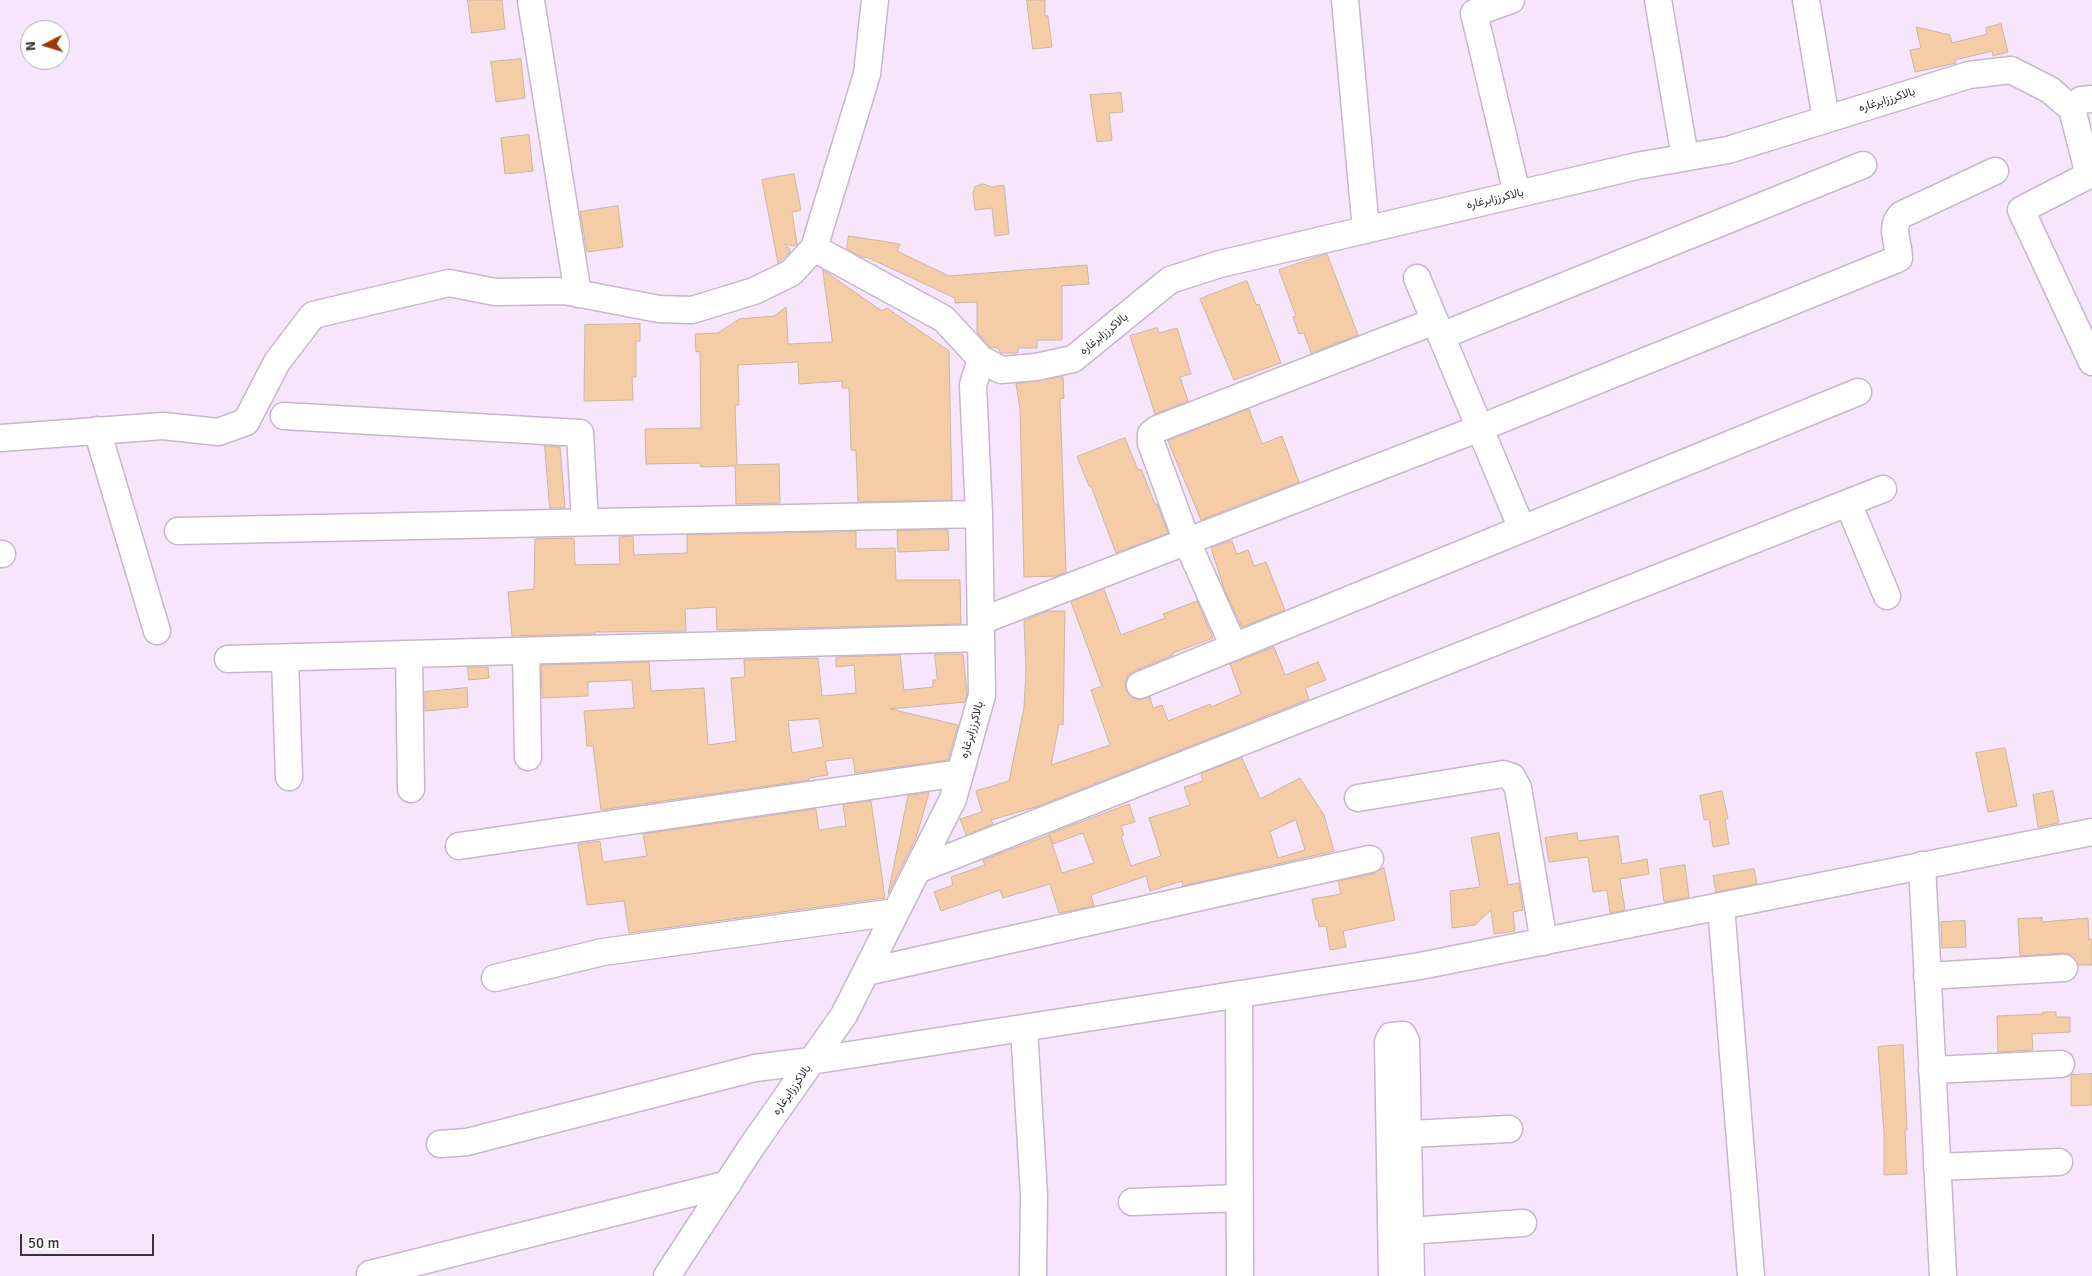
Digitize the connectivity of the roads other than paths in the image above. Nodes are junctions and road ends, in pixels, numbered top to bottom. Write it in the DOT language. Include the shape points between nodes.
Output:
graph roads {
  1 [pos="875,0"];
  2 [pos="1345,0"];
  3 [pos="1510,0"];
  4 [pos="1658,0"];
  5 [pos="1806,0"];
  6 [pos="531,1"];
  7 [pos="2082,104"];
  8 [pos="1826,119"];
  9 [pos="1685,157"];
  10 [pos="1863,165"];
  11 [pos="1995,171"];
  12 [pos="1517,194"];
  13 [pos="1366,230"];
  14 [pos="814,248"];
  15 [pos="1417,278"];
  16 [pos="578,294"];
  17 [pos="1438,328"];
  18 [pos="981,359"];
  19 [pos="2092,362"];
  20 [pos="1858,392"];
  21 [pos="284,416"];
  22 [pos="1480,428"];
  23 [pos="98,430"];
  24 [pos="0,438"];
  25 [pos="1883,489"];
  26 [pos="1848,503"];
  27 [pos="979,514"];
  28 [pos="586,522"];
  29 [pos="1522,529"];
  30 [pos="178,531"];
  31 [pos="1187,542"];
  32 [pos="1887,596"];
  33 [pos="981,630"];
  34 [pos="157,631"];
  35 [pos="1234,647"];
  36 [pos="526,651"];
  37 [pos="409,654"];
  38 [pos="285,658"];
  39 [pos="228,660"];
  40 [pos="1140,685"];
  41 [pos="528,758"];
  42 [pos="960,773"];
  43 [pos="289,777"];
  44 [pos="411,789"];
  45 [pos="1358,798"];
  46 [pos="2092,832"];
  47 [pos="460,846"];
  48 [pos="1370,859"];
  49 [pos="1922,865"];
  50 [pos="917,870"];
  51 [pos="1721,906"];
  52 [pos="896,912"];
  53 [pos="1544,942"];
  54 [pos="2064,968"];
  55 [pos="866,972"];
  56 [pos="1928,976"];
  57 [pos="494,978"];
  58 [pos="1238,995"];
  59 [pos="1024,1028"];
  60 [pos="811,1061"];
  61 [pos="2061,1064"];
  62 [pos="1932,1070"];
  63 [pos="1398,1087"];
  64 [pos="1509,1129"];
  65 [pos="1399,1134"];
  66 [pos="440,1144"];
  67 [pos="2058,1162"];
  68 [pos="1937,1167"];
  69 [pos="728,1184"];
  70 [pos="1239,1198"];
  71 [pos="1132,1202"];
  72 [pos="1523,1223"];
  73 [pos="1401,1232"];
  74 [pos="370,1274"];
  75 [pos="666,1276"];
  76 [pos="1033,1276"];
  77 [pos="1240,1276"];
  78 [pos="1392,1276"];
  79 [pos="1411,1276"];
  80 [pos="1750,1276"];
  81 [pos="1943,1276"];
  1 -- 14 [label="street" via="867,74"];
  2 -- 13 [label="street"];
  3 -- 12 [label="street" via="1474,13"];
  4 -- 9 [label="street"];
  5 -- 8 [label="street"];
  6 -- 16 [label="street"];
  7 -- 8 [label="street, بالاکرززابرغاره" via="2011,70 1969,75"];
  7 -- 19 [label="street" via="2089,176 2021,210"];
  8 -- 9 [label="street, بالاکرززابرغاره" via="1728,150"];
  9 -- 12 [label="street, بالاکرززابرغاره"];
  10 -- 17 [label="street"];
  11 -- 22 [label="street" via="1901,215 1895,221 1899,251 1898,258 1894,260"];
  12 -- 13 [label="street, بالاکرززابرغاره"];
  13 -- 18 [label="street, بالاکرززابرغاره" via="1220,264 1170,280 1073,359 1001,370"];
  14 -- 16 [label="street" via="791,273 754,290 692,310 659,308"];
  14 -- 18 [label="street" via="944,319"];
  15 -- 17 [label="street"];
  16 -- 23 [label="street" via="494,292 449,283 313,315 277,362 246,422 218,432 163,426"];
  17 -- 22 [label="street"];
  17 -- 31 [label="street" via="1157,429 1152,434 1151,443"];
  18 -- 27 [label="street, بالاکرززابرغاره" via="973,385"];
  20 -- 29 [label="street"];
  21 -- 28 [label="street" via="580,434"];
  22 -- 29 [label="street"];
  22 -- 31 [label="street"];
  23 -- 24 [label="street"];
  23 -- 34 [label="street"];
  25 -- 26 [label="street"];
  26 -- 32 [label="street"];
  26 -- 50 [label="street"];
  27 -- 28 [label="street"];
  27 -- 33 [label="street, بالاکرززابرغاره"];
  28 -- 30 [label="street"];
  29 -- 35 [label="street"];
  31 -- 33 [label="street"];
  31 -- 35 [label="street"];
  33 -- 36 [label="street"];
  33 -- 42 [label="street, بالاکرززابرغاره" via="982,695"];
  35 -- 40 [label="street"];
  36 -- 37 [label="street"];
  36 -- 41 [label="street"];
  37 -- 38 [label="street"];
  37 -- 44 [label="street"];
  38 -- 39 [label="street"];
  38 -- 43 [label="street"];
  42 -- 47 [label="street"];
  42 -- 50 [label="street, بالاکرززابرغاره" via="953,799"];
  45 -- 53 [label="street" via="1503,774 1512,777 1518,788"];
  46 -- 49 [label="street"];
  48 -- 55 [label="street"];
  49 -- 51 [label="street"];
  49 -- 56 [label="street"];
  50 -- 52 [label="street, بالاکرززابرغاره"];
  51 -- 53 [label="street"];
  51 -- 80 [label="street"];
  52 -- 55 [label="street, بالاکرززابرغاره"];
  52 -- 57 [label="street" via="603,952"];
  53 -- 58 [label="street"];
  54 -- 56 [label="street"];
  55 -- 60 [label="street, بالاکرززابرغاره" via="844,1015"];
  56 -- 62 [label="street"];
  58 -- 59 [label="street"];
  58 -- 70 [label="street"];
  59 -- 60 [label="street"];
  59 -- 76 [label="street" via="1034,1194"];
  60 -- 66 [label="street" via="755,1068 467,1142"];
  60 -- 69 [label="street, بالاکرززابرغاره"];
  61 -- 62 [label="street"];
  62 -- 68 [label="street"];
  63 -- 65 [label="street"];
  64 -- 65 [label="street"];
  65 -- 73 [label="street"];
  67 -- 68 [label="street"];
  68 -- 81 [label="street"];
  69 -- 74 [label="street"];
  69 -- 75 [label="street, بالاکرززابرغاره"];
  70 -- 71 [label="street"];
  70 -- 77 [label="street"];
  72 -- 73 [label="street"];
  73 -- 78 [label="street"];
  73 -- 79 [label="street"];
}
